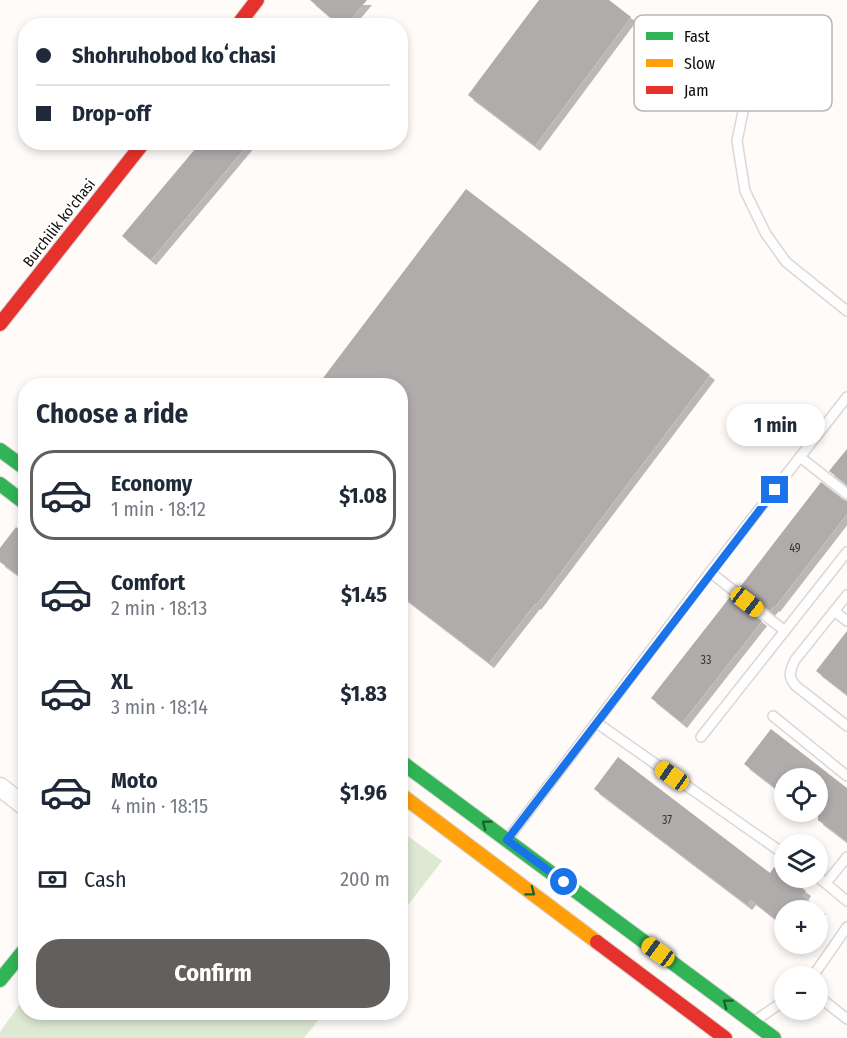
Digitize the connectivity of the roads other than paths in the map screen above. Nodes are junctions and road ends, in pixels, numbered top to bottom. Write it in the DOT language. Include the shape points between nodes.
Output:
graph roads {
  1 [pos="257,0"];
  2 [pos="243,18"];
  3 [pos="743,111"];
  4 [pos="138,150"];
  5 [pos="847,311"];
  6 [pos="0,324"];
  7 [pos="847,398"];
  8 [pos="0,450"];
  9 [pos="800,457"];
  10 [pos="18,464"];
  11 [pos="0,484"];
  12 [pos="847,494"];
  13 [pos="18,498"];
  14 [pos="847,552"];
  15 [pos="710,572"];
  16 [pos="847,595"];
  17 [pos="834,611"];
  18 [pos="847,621"];
  19 [pos="784,631"];
  20 [pos="773,716"];
  21 [pos="597,723"];
  22 [pos="847,726"];
  23 [pos="701,737"];
  24 [pos="408,767"];
  25 [pos="847,776"];
  26 [pos="0,787"];
  27 [pos="408,800"];
  28 [pos="18,801"];
  29 [pos="507,840"];
  30 [pos="774,847"];
  31 [pos="847,857"];
  32 [pos="828,881"];
  33 [pos="828,885"];
  34 [pos="847,901"];
  35 [pos="847,927"];
  36 [pos="18,958"];
  37 [pos="820,966"];
  38 [pos="0,980"];
  39 [pos="828,1004"];
  40 [pos="774,1008"];
  41 [pos="847,1019"];
  42 [pos="753,1022"];
  43 [pos="725,1038"];
  44 [pos="774,1038"];
  1 -- 2 [label="main road"];
  3 -- 5 [label="lane" via="737,141 745,191 766,234 786,262"];
  4 -- 6 [label="main road, Burchilik ko'chasi"];
  7 -- 9 [label="lane"];
  8 -- 10 [label="main road"];
  9 -- 12 [label="lane"];
  9 -- 15 [label="lane"];
  11 -- 13 [label="main road"];
  14 -- 19 [label="lane"];
  15 -- 19 [label="lane"];
  15 -- 21 [label="lane"];
  16 -- 17 [label="lane"];
  17 -- 18 [label="lane"];
  17 -- 22 [label="lane" via="790,672 796,686"];
  19 -- 23 [label="lane"];
  20 -- 25 [label="lane"];
  21 -- 29 [label="lane"];
  21 -- 30 [label="lane"];
  29 -- 24 [label="main road, one-way"];
  26 -- 28 [label="street"];
  27 -- 43 [label="main road, one-way"];
  42 -- 29 [label="main road, one-way"];
  31 -- 32 [label="lane"];
  33 -- 34 [label="lane"];
  35 -- 37 [label="lane"];
  36 -- 38 [label="main road"];
  39 -- 41 [label="lane"];
  40 -- 42 [label="lane"];
  42 -- 44 [label="main road"];
}
